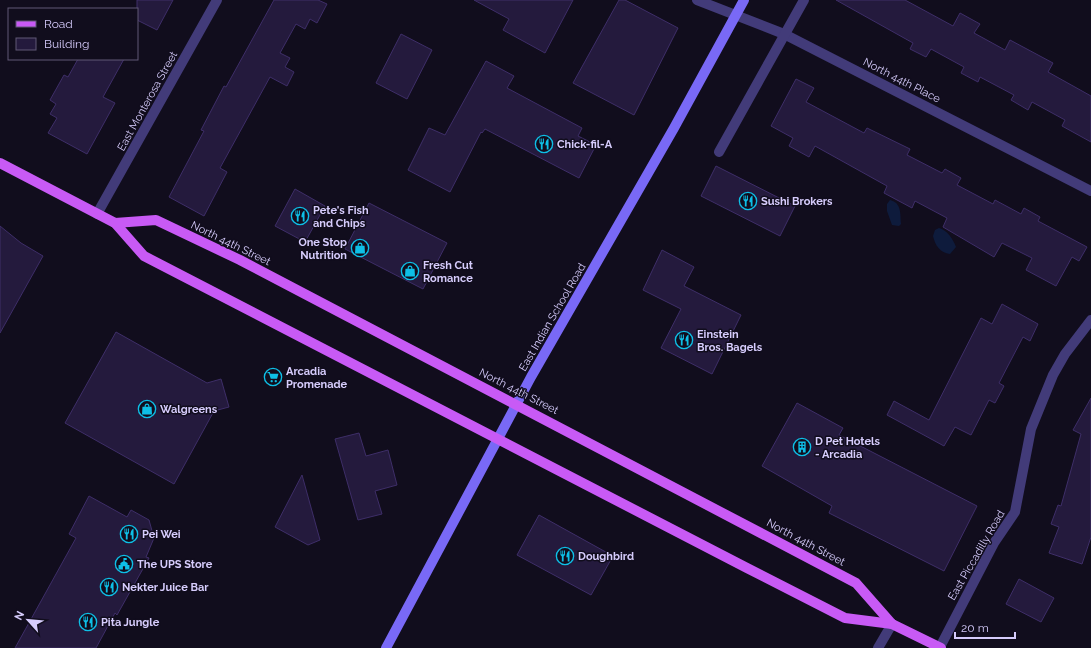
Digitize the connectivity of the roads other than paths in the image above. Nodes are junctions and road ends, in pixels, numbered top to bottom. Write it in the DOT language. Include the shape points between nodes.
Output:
graph roads {
  1 [pos="217,0"];
  2 [pos="697,0"];
  3 [pos="744,0"];
  4 [pos="804,0"];
  5 [pos="735,15"];
  6 [pos="784,34"];
  7 [pos="719,152"];
  8 [pos="0,163"];
  9 [pos="1091,191"];
  10 [pos="97,214"];
  11 [pos="115,223"];
  12 [pos="1091,320"];
  13 [pos="518,404"];
  14 [pos="498,439"];
  15 [pos="892,624"];
  16 [pos="386,648"];
  17 [pos="878,648"];
  18 [pos="940,648"];
  1 -- 10 [label="street, East Monterosa Street"];
  2 -- 5 [label="street, North 44th Place"];
  3 -- 5 [label="main road, East Indian School Road"];
  4 -- 6 [label="street"];
  5 -- 6 [label="street, North 44th Place"];
  5 -- 13 [label="main road, East Indian School Road"];
  6 -- 7 [label="street"];
  6 -- 9 [label="street, North 44th Place"];
  8 -- 10 [label="main road, North 44th Street"];
  10 -- 11 [label="main road, North 44th Street"];
  11 -- 13 [label="main road, North 44th Street" via="156,220 240,260"];
  11 -- 14 [label="main road, North 44th Street" via="144,256"];
  12 -- 18 [label="street, East Piccadilly Road" via="1065,354 1053,375 1031,429 1015,512 994,543"];
  13 -- 14 [label="main road, East Indian School Road"];
  13 -- 15 [label="main road, North 44th Street" via="856,583"];
  14 -- 15 [label="main road, North 44th Street" via="844,618"];
  14 -- 16 [label="main road, East Indian School Road"];
  15 -- 17 [label="street"];
  15 -- 18 [label="main road, North 44th Street"];
}
